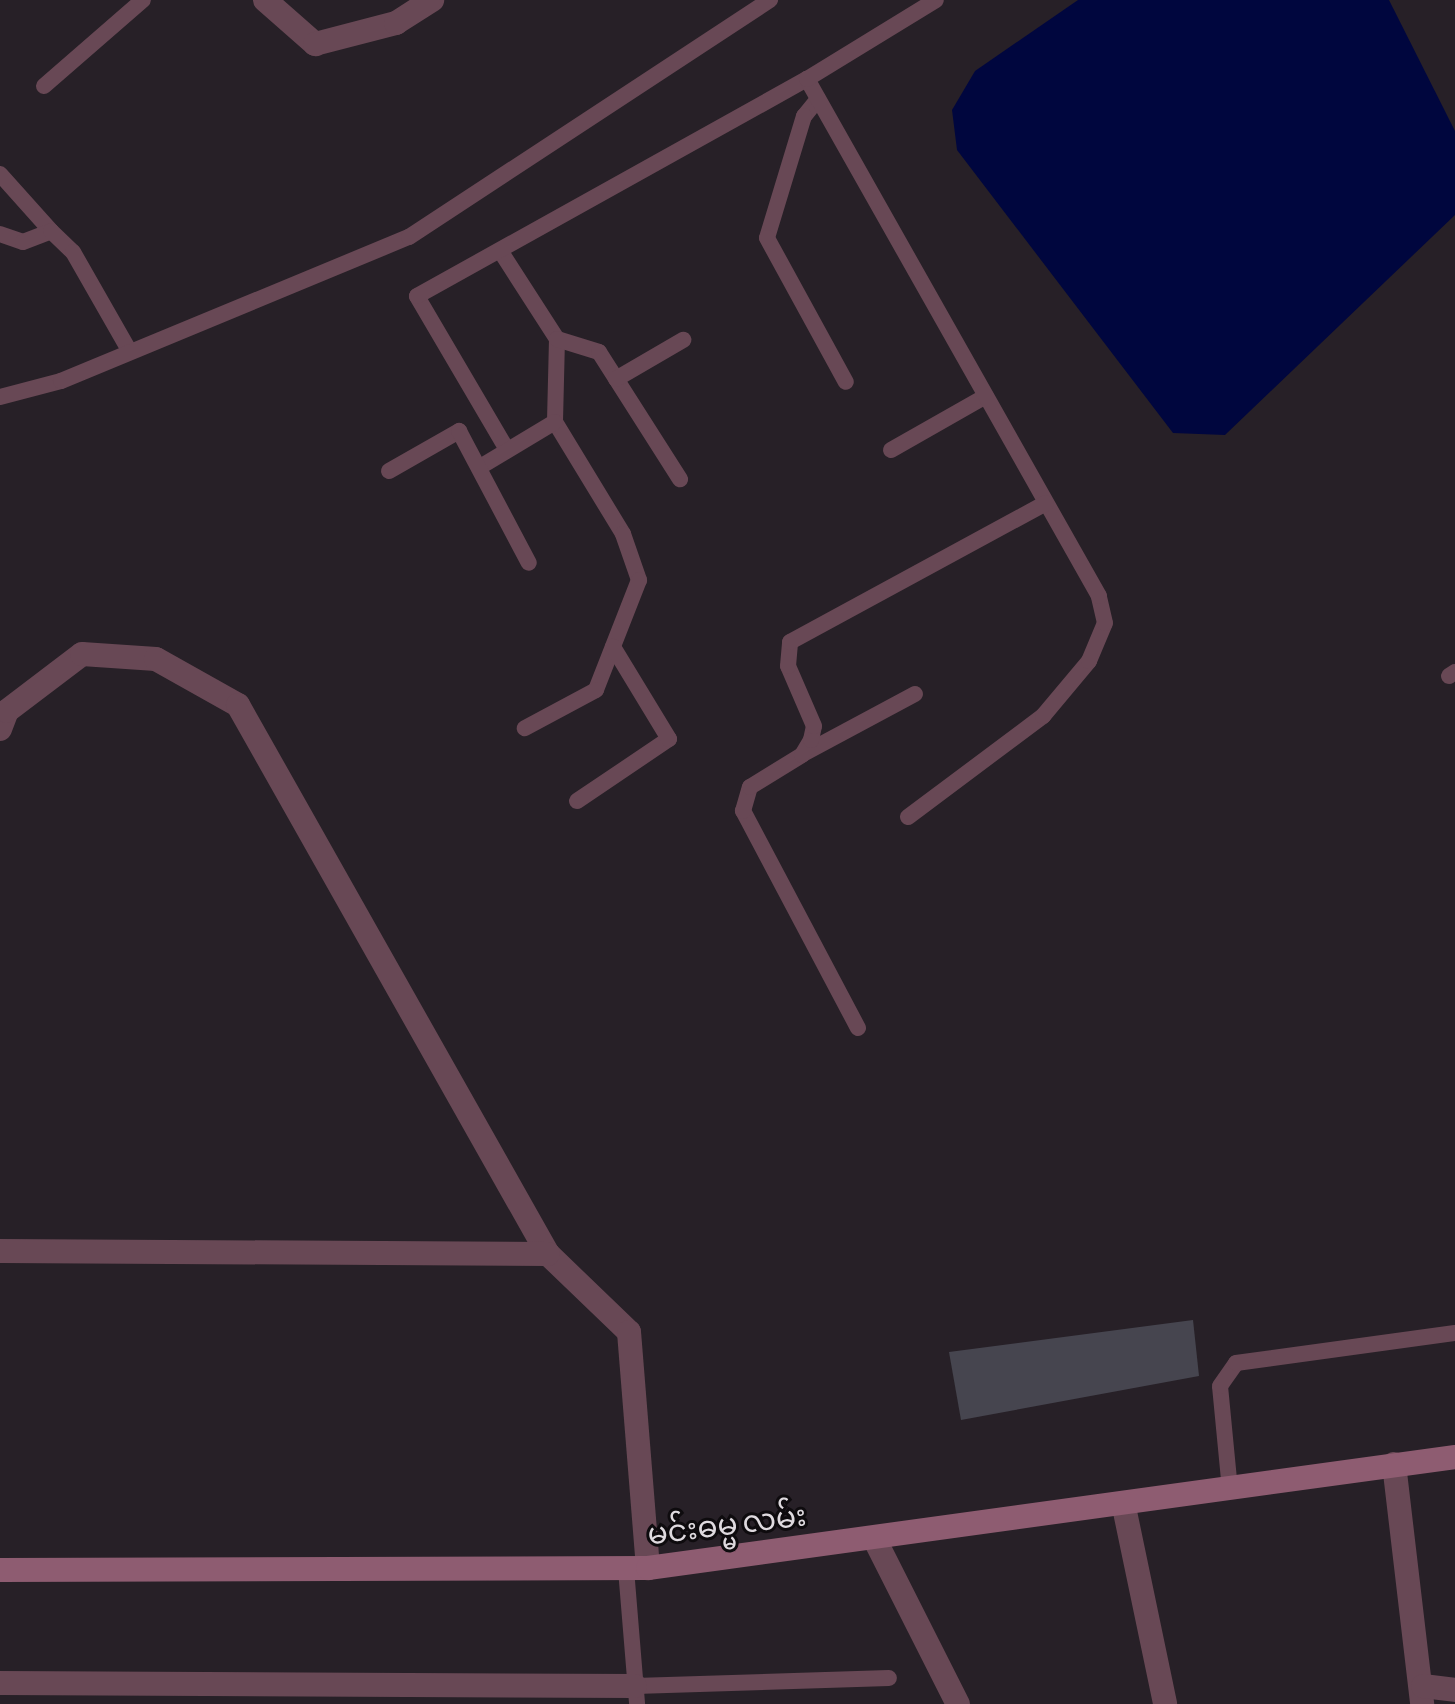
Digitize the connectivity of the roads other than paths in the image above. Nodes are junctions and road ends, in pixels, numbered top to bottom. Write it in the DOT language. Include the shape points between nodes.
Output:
graph roads {
  1 [pos="143,0"];
  2 [pos="265,0"];
  3 [pos="432,0"];
  4 [pos="770,0"];
  5 [pos="936,0"];
  6 [pos="807,79"];
  7 [pos="44,86"];
  8 [pos="818,99"];
  9 [pos="0,174"];
  10 [pos="51,231"];
  11 [pos="0,234"];
  12 [pos="23,242"];
  13 [pos="0,247"];
  14 [pos="501,252"];
  15 [pos="557,339"];
  16 [pos="683,340"];
  17 [pos="130,352"];
  18 [pos="616,379"];
  19 [pos="846,382"];
  20 [pos="986,396"];
  21 [pos="0,397"];
  22 [pos="555,422"];
  23 [pos="506,448"];
  24 [pos="891,450"];
  25 [pos="480,467"];
  26 [pos="389,471"];
  27 [pos="680,479"];
  28 [pos="1046,503"];
  29 [pos="529,563"];
  30 [pos="613,647"];
  31 [pos="915,694"];
  32 [pos="525,728"];
  33 [pos="0,729"];
  34 [pos="802,755"];
  35 [pos="577,801"];
  36 [pos="908,817"];
  37 [pos="858,1028"];
  38 [pos="0,1251"];
  39 [pos="548,1254"];
  40 [pos="1455,1333"];
  41 [pos="1455,1457"];
  42 [pos="1394,1464"];
  43 [pos="1230,1490"];
  44 [pos="1124,1507"];
  45 [pos="875,1540"];
  46 [pos="637,1569"];
  47 [pos="0,1570"];
  48 [pos="889,1678"];
  49 [pos="323,1680"];
  50 [pos="0,1683"];
  51 [pos="1455,1690"];
  52 [pos="636,1695"];
  53 [pos="1422,1695"];
  54 [pos="311,1704"];
  55 [pos="958,1704"];
  56 [pos="1165,1704"];
  1 -- 7 [label="lane"];
  2 -- 3 [label="street" via="315,44 396,23"];
  4 -- 17 [label="lane" via="409,237"];
  5 -- 6 [label="lane"];
  6 -- 8 [label="lane"];
  6 -- 14 [label="lane"];
  8 -- 19 [label="lane" via="804,116 767,238"];
  8 -- 20 [label="lane"];
  9 -- 10 [label="lane"];
  10 -- 12 [label="lane"];
  10 -- 17 [label="lane" via="73,252"];
  11 -- 12 [label="lane"];
  12 -- 13 [label="lane"];
  14 -- 15 [label="lane"];
  14 -- 23 [label="lane" via="417,296"];
  15 -- 18 [label="lane" via="599,352"];
  15 -- 22 [label="lane"];
  16 -- 18 [label="lane"];
  17 -- 21 [label="lane"];
  18 -- 27 [label="lane"];
  20 -- 24 [label="lane"];
  20 -- 28 [label="lane"];
  22 -- 23 [label="lane"];
  22 -- 30 [label="lane" via="623,534 639,580"];
  23 -- 25 [label="lane"];
  25 -- 26 [label="lane" via="459,431"];
  25 -- 29 [label="lane"];
  28 -- 34 [label="lane" via="790,642 788,666 814,726"];
  28 -- 36 [label="lane" via="1099,596 1105,623 1089,661 1043,716"];
  30 -- 32 [label="lane" via="596,690"];
  30 -- 35 [label="lane" via="669,739"];
  31 -- 34 [label="lane"];
  33 -- 39 [label="street" via="7,711 82,654 156,659 238,705"];
  34 -- 37 [label="lane" via="750,787 743,811"];
  38 -- 39 [label="street"];
  39 -- 46 [label="street" via="629,1332"];
  40 -- 43 [label="lane" via="1236,1363 1220,1386"];
  41 -- 42 [label="main road, မင်းဓမ္မ လမ်း"];
  42 -- 43 [label="main road, မင်းဓမ္မ လမ်း"];
  42 -- 53 [label="street"];
  43 -- 44 [label="main road, မင်းဓမ္မ လမ်း"];
  44 -- 45 [label="main road, မင်းဓမ္မ လမ်း"];
  44 -- 56 [label="street"];
  45 -- 46 [label="main road, မင်းဓမ္မ လမ်း"];
  45 -- 55 [label="street"];
  46 -- 47 [label="main road, မင်းဓမ္မ လမ်း"];
  46 -- 52 [label="lane"];
  48 -- 52 [label="lane"];
  49 -- 50 [label="street"];
  49 -- 52 [label="street"];
  49 -- 54 [label="street"];
  51 -- 53 [label="street"];
}
